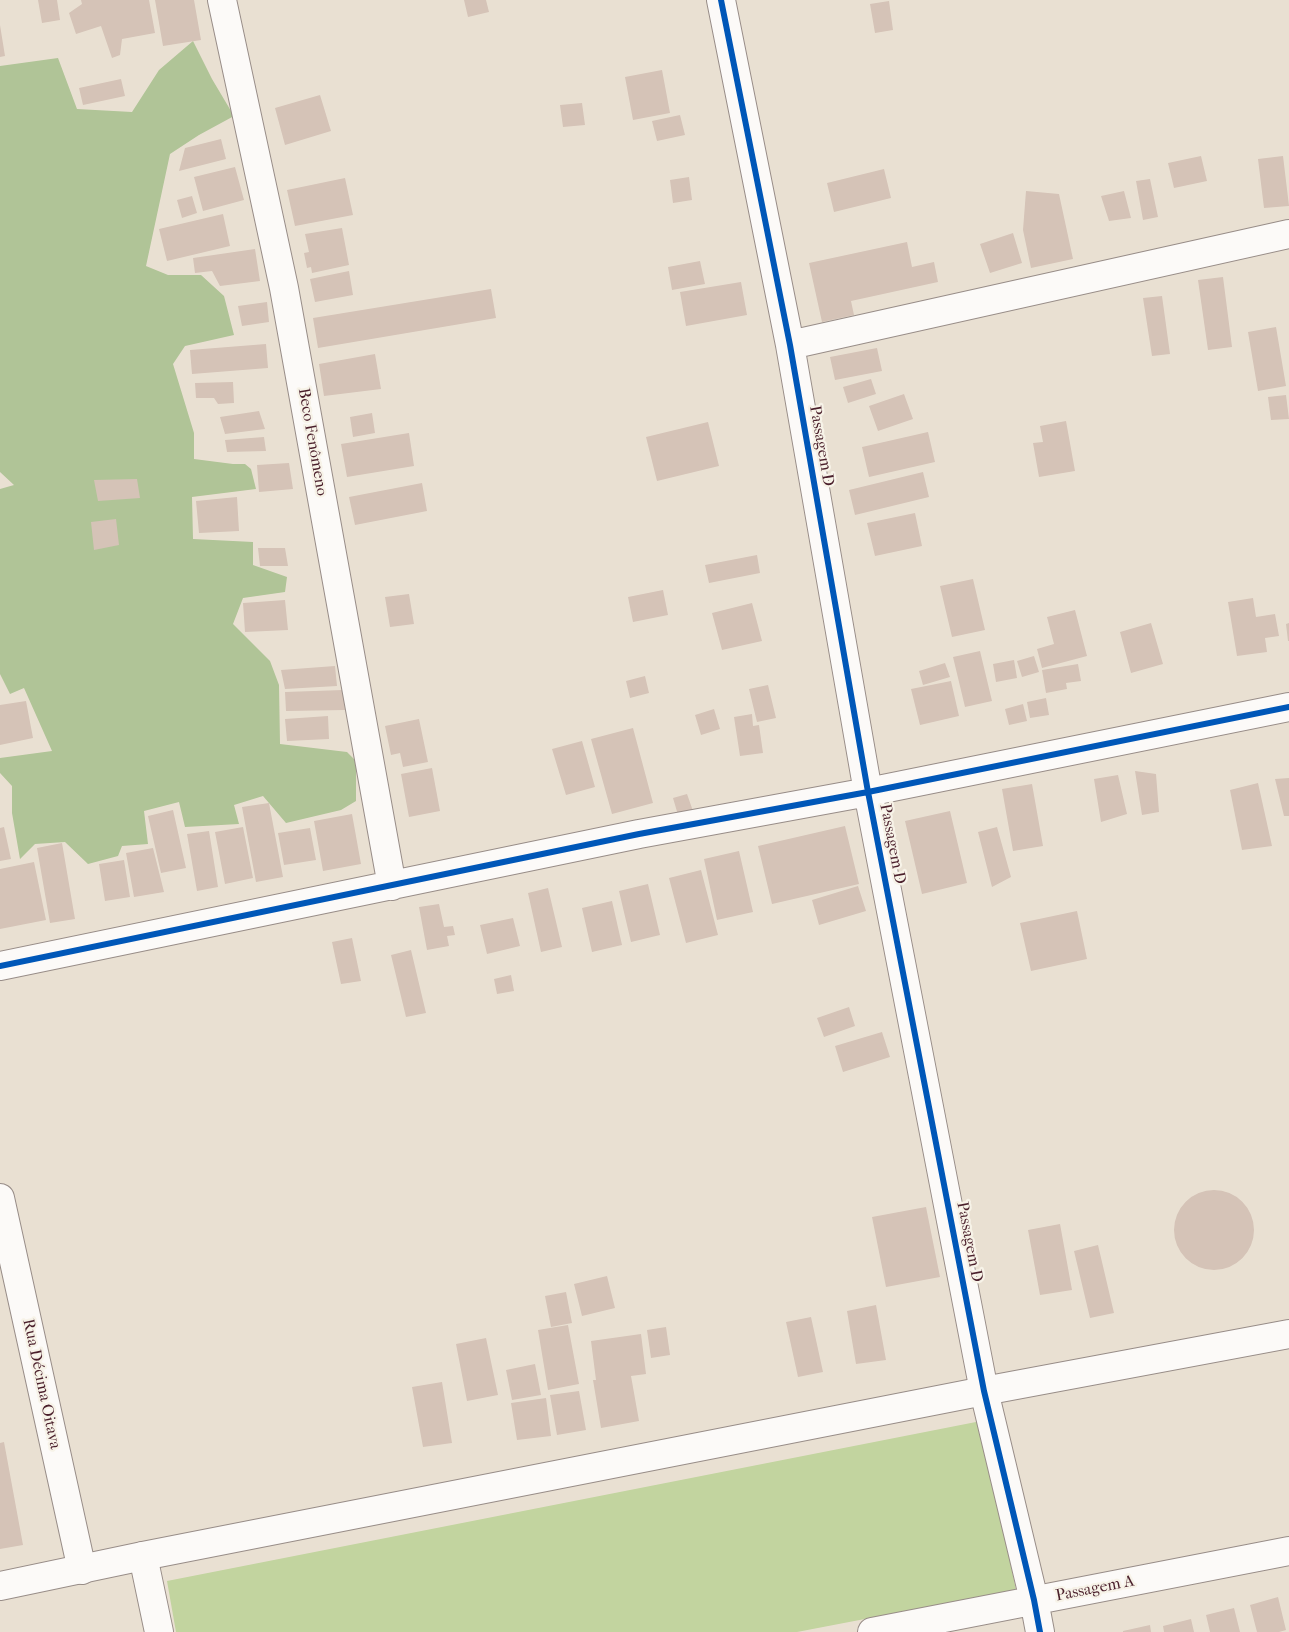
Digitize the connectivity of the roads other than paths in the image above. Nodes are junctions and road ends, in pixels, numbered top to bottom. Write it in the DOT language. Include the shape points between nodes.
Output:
graph roads {
  1 [pos="222,0"];
  2 [pos="722,0"];
  3 [pos="1289,234"];
  4 [pos="790,345"];
  5 [pos="1289,707"];
  6 [pos="868,792"];
  7 [pos="392,886"];
  8 [pos="0,966"];
  9 [pos="0,1198"];
  10 [pos="1289,1334"];
  11 [pos="984,1391"];
  12 [pos="1289,1551"];
  13 [pos="143,1556"];
  14 [pos="82,1570"];
  15 [pos="0,1586"];
  16 [pos="1034,1600"];
  17 [pos="159,1632"];
  18 [pos="872,1632"];
  19 [pos="1040,1632"];
  1 -- 7 [label="street, Beco Fenômeno" via="284,288"];
  2 -- 4 [label="street, Passagem D"];
  3 -- 4 [label="street"];
  4 -- 6 [label="street, Passagem D"];
  5 -- 6 [label="street"];
  6 -- 7 [label="street" via="639,834"];
  6 -- 11 [label="street, Passagem D"];
  7 -- 8 [label="street"];
  9 -- 14 [label="street, Rua Décima Oitava"];
  10 -- 11 [label="street"];
  11 -- 13 [label="street"];
  11 -- 16 [label="street, Passagem D"];
  12 -- 16 [label="street, Passagem A"];
  13 -- 14 [label="street"];
  13 -- 17 [label="street"];
  14 -- 15 [label="street"];
  16 -- 18 [label="street, Passagem A"];
  16 -- 19 [label="street, Passagem D"];
}
